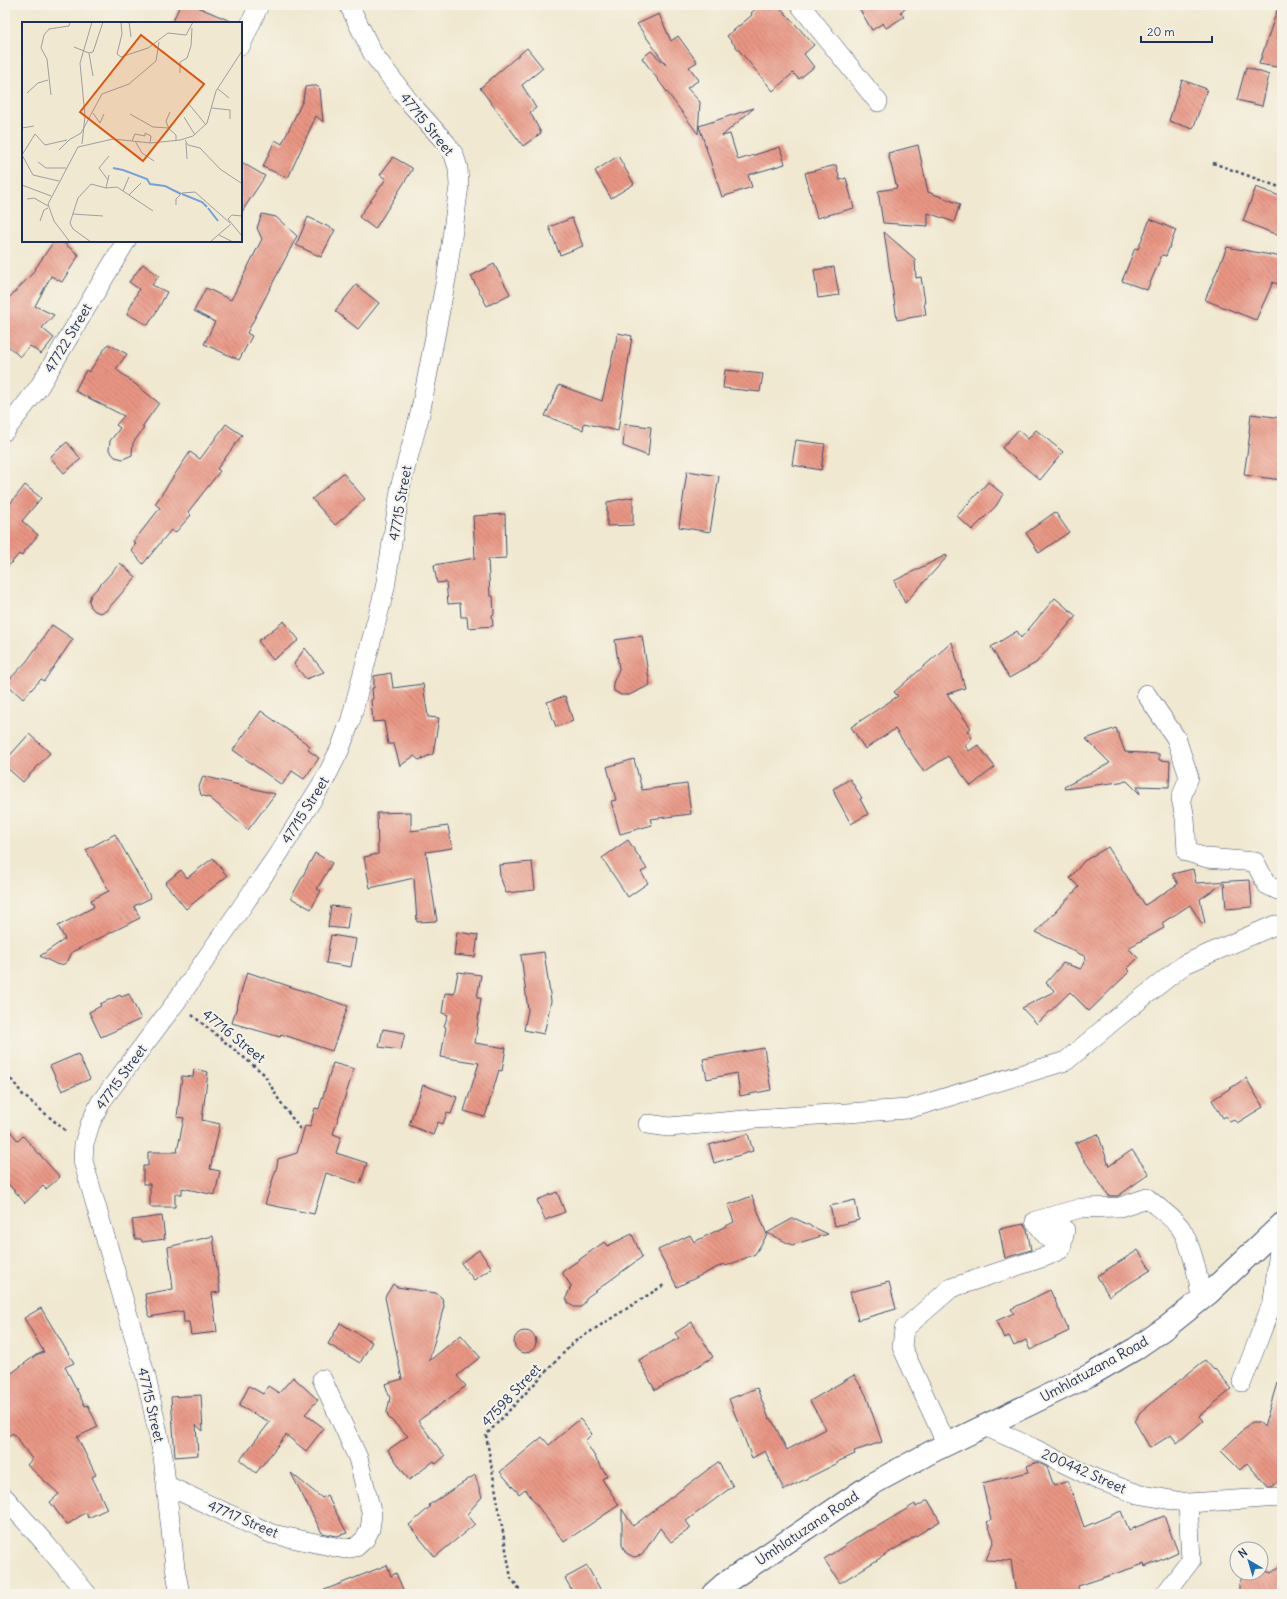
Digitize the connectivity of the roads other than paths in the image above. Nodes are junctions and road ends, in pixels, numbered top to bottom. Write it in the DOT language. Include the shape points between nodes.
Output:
graph roads {
  1 [pos="259,5"];
  2 [pos="348,5"];
  3 [pos="800,5"];
  4 [pos="242,43"];
  5 [pos="878,102"];
  6 [pos="125,242"];
  7 [pos="5,431"];
  8 [pos="1146,694"];
  9 [pos="1282,892"];
  10 [pos="1282,925"];
  11 [pos="648,1124"];
  12 [pos="1282,1224"];
  13 [pos="1201,1299"];
  14 [pos="322,1378"];
  15 [pos="1242,1382"];
  16 [pos="985,1426"];
  17 [pos="947,1445"];
  18 [pos="166,1484"];
  19 [pos="1282,1497"];
  20 [pos="5,1498"];
  21 [pos="1188,1503"];
  22 [pos="87,1594"];
  23 [pos="180,1594"];
  24 [pos="713,1594"];
  25 [pos="1165,1594"];
  1 -- 4 [label="street"];
  2 -- 18 [label="street, 47715 Street" via="373,54 454,155 459,186 446,274 420,414 401,484 385,588 351,719 340,749 325,779 279,853 176,1002 100,1103 84,1144 83,1161 146,1377 163,1456"];
  3 -- 5 [label="street"];
  6 -- 7 [label="street, 47722 Street" via="39,387"];
  8 -- 9 [label="street" via="1176,738 1189,777 1181,798 1187,852 1207,858 1254,862 1267,885"];
  10 -- 11 [label="street" via="1275,925 1185,964 1066,1061 908,1109 669,1127"];
  12 -- 13 [label="street, Umhlatuzana Road"];
  12 -- 15 [label="street" via="1273,1301"];
  13 -- 16 [label="street, Umhlatuzana Road" via="1135,1349"];
  13 -- 17 [label="street" via="1198,1274 1180,1227 1147,1198 1120,1207 1081,1208 1035,1222 1048,1238 1065,1230 1061,1249 951,1288 904,1329 902,1347"];
  14 -- 18 [label="street, 47717 Street" via="358,1458 372,1515 365,1539 356,1547 344,1549 272,1534"];
  16 -- 17 [label="street, Umhlatuzana Road"];
  16 -- 21 [label="street, 200442 Street" via="1096,1479 1138,1494"];
  17 -- 24 [label="street, Umhlatuzana Road" via="872,1484 730,1579"];
  18 -- 23 [label="street, 47715 Street"];
  19 -- 21 [label="street, 200442 Street"];
  20 -- 22 [label="street"];
  21 -- 25 [label="street" via="1191,1560"];
}
